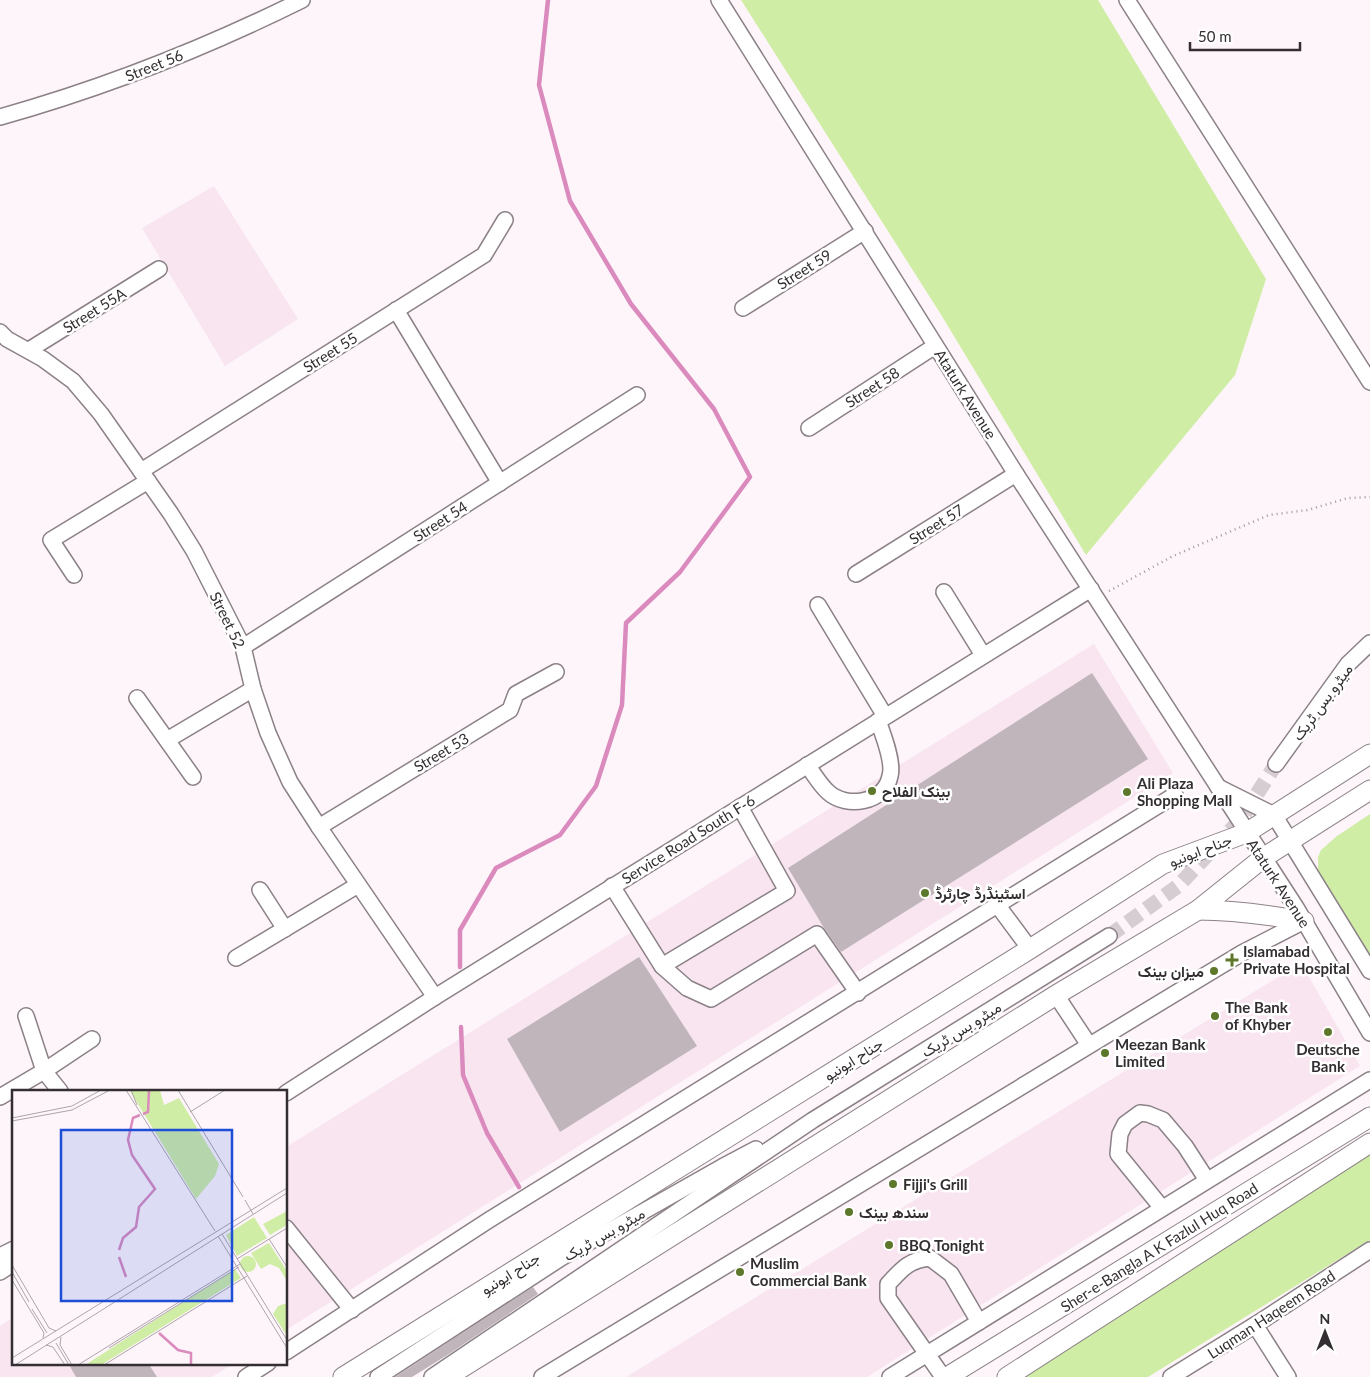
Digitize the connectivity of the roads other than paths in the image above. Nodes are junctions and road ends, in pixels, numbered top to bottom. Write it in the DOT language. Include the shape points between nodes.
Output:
graph roads {
  1 [pos="302,0"];
  2 [pos="719,0"];
  3 [pos="1127,0"];
  4 [pos="0,117"];
  5 [pos="505,220"];
  6 [pos="865,231"];
  7 [pos="159,269"];
  8 [pos="743,308"];
  9 [pos="396,310"];
  10 [pos="0,332"];
  11 [pos="935,346"];
  12 [pos="28,350"];
  13 [pos="1370,382"];
  14 [pos="637,395"];
  15 [pos="808,428"];
  16 [pos="1016,474"];
  17 [pos="145,476"];
  18 [pos="500,483"];
  19 [pos="856,574"];
  20 [pos="74,575"];
  21 [pos="944,592"];
  22 [pos="1094,593"];
  23 [pos="818,605"];
  24 [pos="1370,643"];
  25 [pos="243,647"];
  26 [pos="983,655"];
  27 [pos="556,672"];
  28 [pos="253,689"];
  29 [pos="137,698"];
  30 [pos="881,718"];
  31 [pos="167,740"];
  32 [pos="1370,754"];
  33 [pos="1276,764"];
  34 [pos="807,765"];
  35 [pos="193,777"];
  36 [pos="1217,786"];
  37 [pos="1370,790"];
  38 [pos="1175,795"];
  39 [pos="740,807"];
  40 [pos="1274,815"];
  41 [pos="318,827"];
  42 [pos="1246,832"];
  43 [pos="1290,841"];
  44 [pos="1263,858"];
  45 [pos="358,885"];
  46 [pos="612,886"];
  47 [pos="260,890"];
  48 [pos="998,906"];
  49 [pos="1198,910"];
  50 [pos="1304,922"];
  51 [pos="285,929"];
  52 [pos="1109,936"];
  53 [pos="1030,949"];
  54 [pos="236,958"];
  55 [pos="662,966"];
  56 [pos="1370,971"];
  57 [pos="858,993"];
  58 [pos="1056,995"];
  59 [pos="435,997"];
  60 [pos="26,1016"];
  61 [pos="1370,1033"];
  62 [pos="92,1039"];
  63 [pos="1089,1044"];
  64 [pos="44,1071"];
  65 [pos="1370,1080"];
  66 [pos="59,1090"];
  67 [pos="288,1092"];
  68 [pos="0,1097"];
  69 [pos="1370,1117"];
  70 [pos="813,1120"];
  71 [pos="1370,1143"];
  72 [pos="1207,1180"];
  73 [pos="1162,1208"];
  74 [pos="288,1230"];
  75 [pos="12,1250"];
  76 [pos="1370,1250"];
  77 [pos="0,1256"];
  78 [pos="12,1264"];
  79 [pos="0,1272"];
  80 [pos="352,1310"];
  81 [pos="978,1322"];
  82 [pos="1255,1325"];
  83 [pos="288,1351"];
  84 [pos="927,1354"];
  85 [pos="266,1364"];
  86 [pos="246,1377"];
  87 [pos="343,1377"];
  88 [pos="378,1377"];
  89 [pos="432,1377"];
  90 [pos="447,1377"];
  91 [pos="542,1377"];
  92 [pos="890,1377"];
  93 [pos="943,1377"];
  94 [pos="948,1377"];
  95 [pos="1007,1377"];
  96 [pos="1171,1377"];
  97 [pos="1288,1377"];
  1 -- 4 [label="street, Street 56" via="136,73"];
  2 -- 6 [label="street, Ataturk Avenue"];
  3 -- 13 [label="street"];
  5 -- 9 [label="street, Street 55" via="484,255"];
  6 -- 8 [label="street, Street 59"];
  6 -- 11 [label="street, Ataturk Avenue"];
  7 -- 12 [label="street, Street 55A"];
  9 -- 17 [label="street, Street 55"];
  9 -- 18 [label="street"];
  10 -- 12 [label="street, Street 52"];
  11 -- 15 [label="street, Street 58"];
  11 -- 16 [label="street, Ataturk Avenue"];
  12 -- 17 [label="street, Street 52" via="72,381 101,414"];
  14 -- 18 [label="street, Street 54"];
  16 -- 19 [label="street, Street 57"];
  16 -- 22 [label="street, Ataturk Avenue"];
  17 -- 20 [label="street, Street 55" via="51,540"];
  17 -- 25 [label="street, Street 52" via="194,551"];
  18 -- 25 [label="street, Street 54"];
  21 -- 26 [label="street"];
  22 -- 26 [label="street, Service Road South F-6"];
  22 -- 36 [label="street, Ataturk Avenue"];
  23 -- 30 [label="street"];
  24 -- 33 [label="street, میٹرو بس ٹریک" via="1348,664"];
  25 -- 28 [label="street, Street 52"];
  26 -- 30 [label="street, Service Road South F-6"];
  27 -- 41 [label="street, Street 53" via="516,694 510,710"];
  28 -- 31 [label="street"];
  28 -- 41 [label="street, Street 52" via="287,774"];
  29 -- 31 [label="street"];
  30 -- 34 [label="street, Service Road South F-6"];
  30 -- 34 [label="street" via="891,775 885,788 869,800 842,802 828,793"];
  31 -- 35 [label="street"];
  32 -- 40 [label="main road, جناح ایونیو"];
  34 -- 39 [label="street, Service Road South F-6"];
  36 -- 40 [label="street"];
  36 -- 42 [label="street, Ataturk Avenue"];
  37 -- 43 [label="main road"];
  38 -- 48 [label="street"];
  39 -- 46 [label="street, Service Road South F-6"];
  39 -- 55 [label="street" via="787,891"];
  40 -- 42 [label="main road, جناح ایونیو"];
  40 -- 43 [label="street, Ataturk Avenue"];
  41 -- 45 [label="street, Street 52"];
  42 -- 44 [label="street, Ataturk Avenue"];
  42 -- 53 [label="main road, جناح ایونیو" via="1163,864"];
  43 -- 44 [label="main road"];
  43 -- 56 [label="street, Ataturk Avenue"];
  44 -- 49 [label="main road"];
  44 -- 50 [label="street, Ataturk Avenue"];
  45 -- 51 [label="street"];
  45 -- 59 [label="street, Street 52"];
  46 -- 55 [label="street"];
  46 -- 59 [label="street, Service Road South F-6"];
  47 -- 51 [label="street"];
  48 -- 53 [label="street"];
  48 -- 57 [label="street"];
  49 -- 50 [label="main road" via="1224,910"];
  49 -- 58 [label="main road"];
  50 -- 61 [label="street, Ataturk Avenue"];
  50 -- 63 [label="street" via="1242,953"];
  51 -- 54 [label="street"];
  52 -- 70 [label="street, میٹرو بس ٹریک"];
  53 -- 87 [label="main road, جناح ایونیو"];
  55 -- 57 [label="street" via="687,988 711,999 817,934"];
  57 -- 80 [label="street" via="489,1220"];
  58 -- 63 [label="street"];
  58 -- 90 [label="main road"];
  59 -- 67 [label="street, Service Road South F-6"];
  60 -- 64 [label="street"];
  62 -- 64 [label="street"];
  63 -- 91 [label="street"];
  64 -- 66 [label="street"];
  64 -- 68 [label="street"];
  65 -- 72 [label="street"];
  69 -- 94 [label="main road, Sher-e-Bangla A K Fazlul Huq Road"];
  70 -- 88 [label="street, میٹرو بس ٹریک" via="561,1258"];
  70 -- 89 [label="street, میٹرو بس ٹریک"];
  71 -- 95 [label="main road, Sher-e-Bangla A K Fazlul Huq Road"];
  72 -- 73 [label="street"];
  72 -- 73 [label="street" via="1163,1120 1140,1113 1125,1124 1120,1134 1118,1154"];
  73 -- 81 [label="street"];
  74 -- 80 [label="street"];
  75 -- 77 [label="street"];
  76 -- 82 [label="street, Luqman Haqeem Road"];
  78 -- 79 [label="street"];
  80 -- 83 [label="street"];
  81 -- 84 [label="street"];
  81 -- 84 [label="street" via="951,1274 930,1258 916,1260 888,1284 888,1298"];
  82 -- 96 [label="street, Luqman Haqeem Road"];
  82 -- 97 [label="street"];
  84 -- 92 [label="street"];
  84 -- 93 [label="street"];
  85 -- 86 [label="street"];
}
